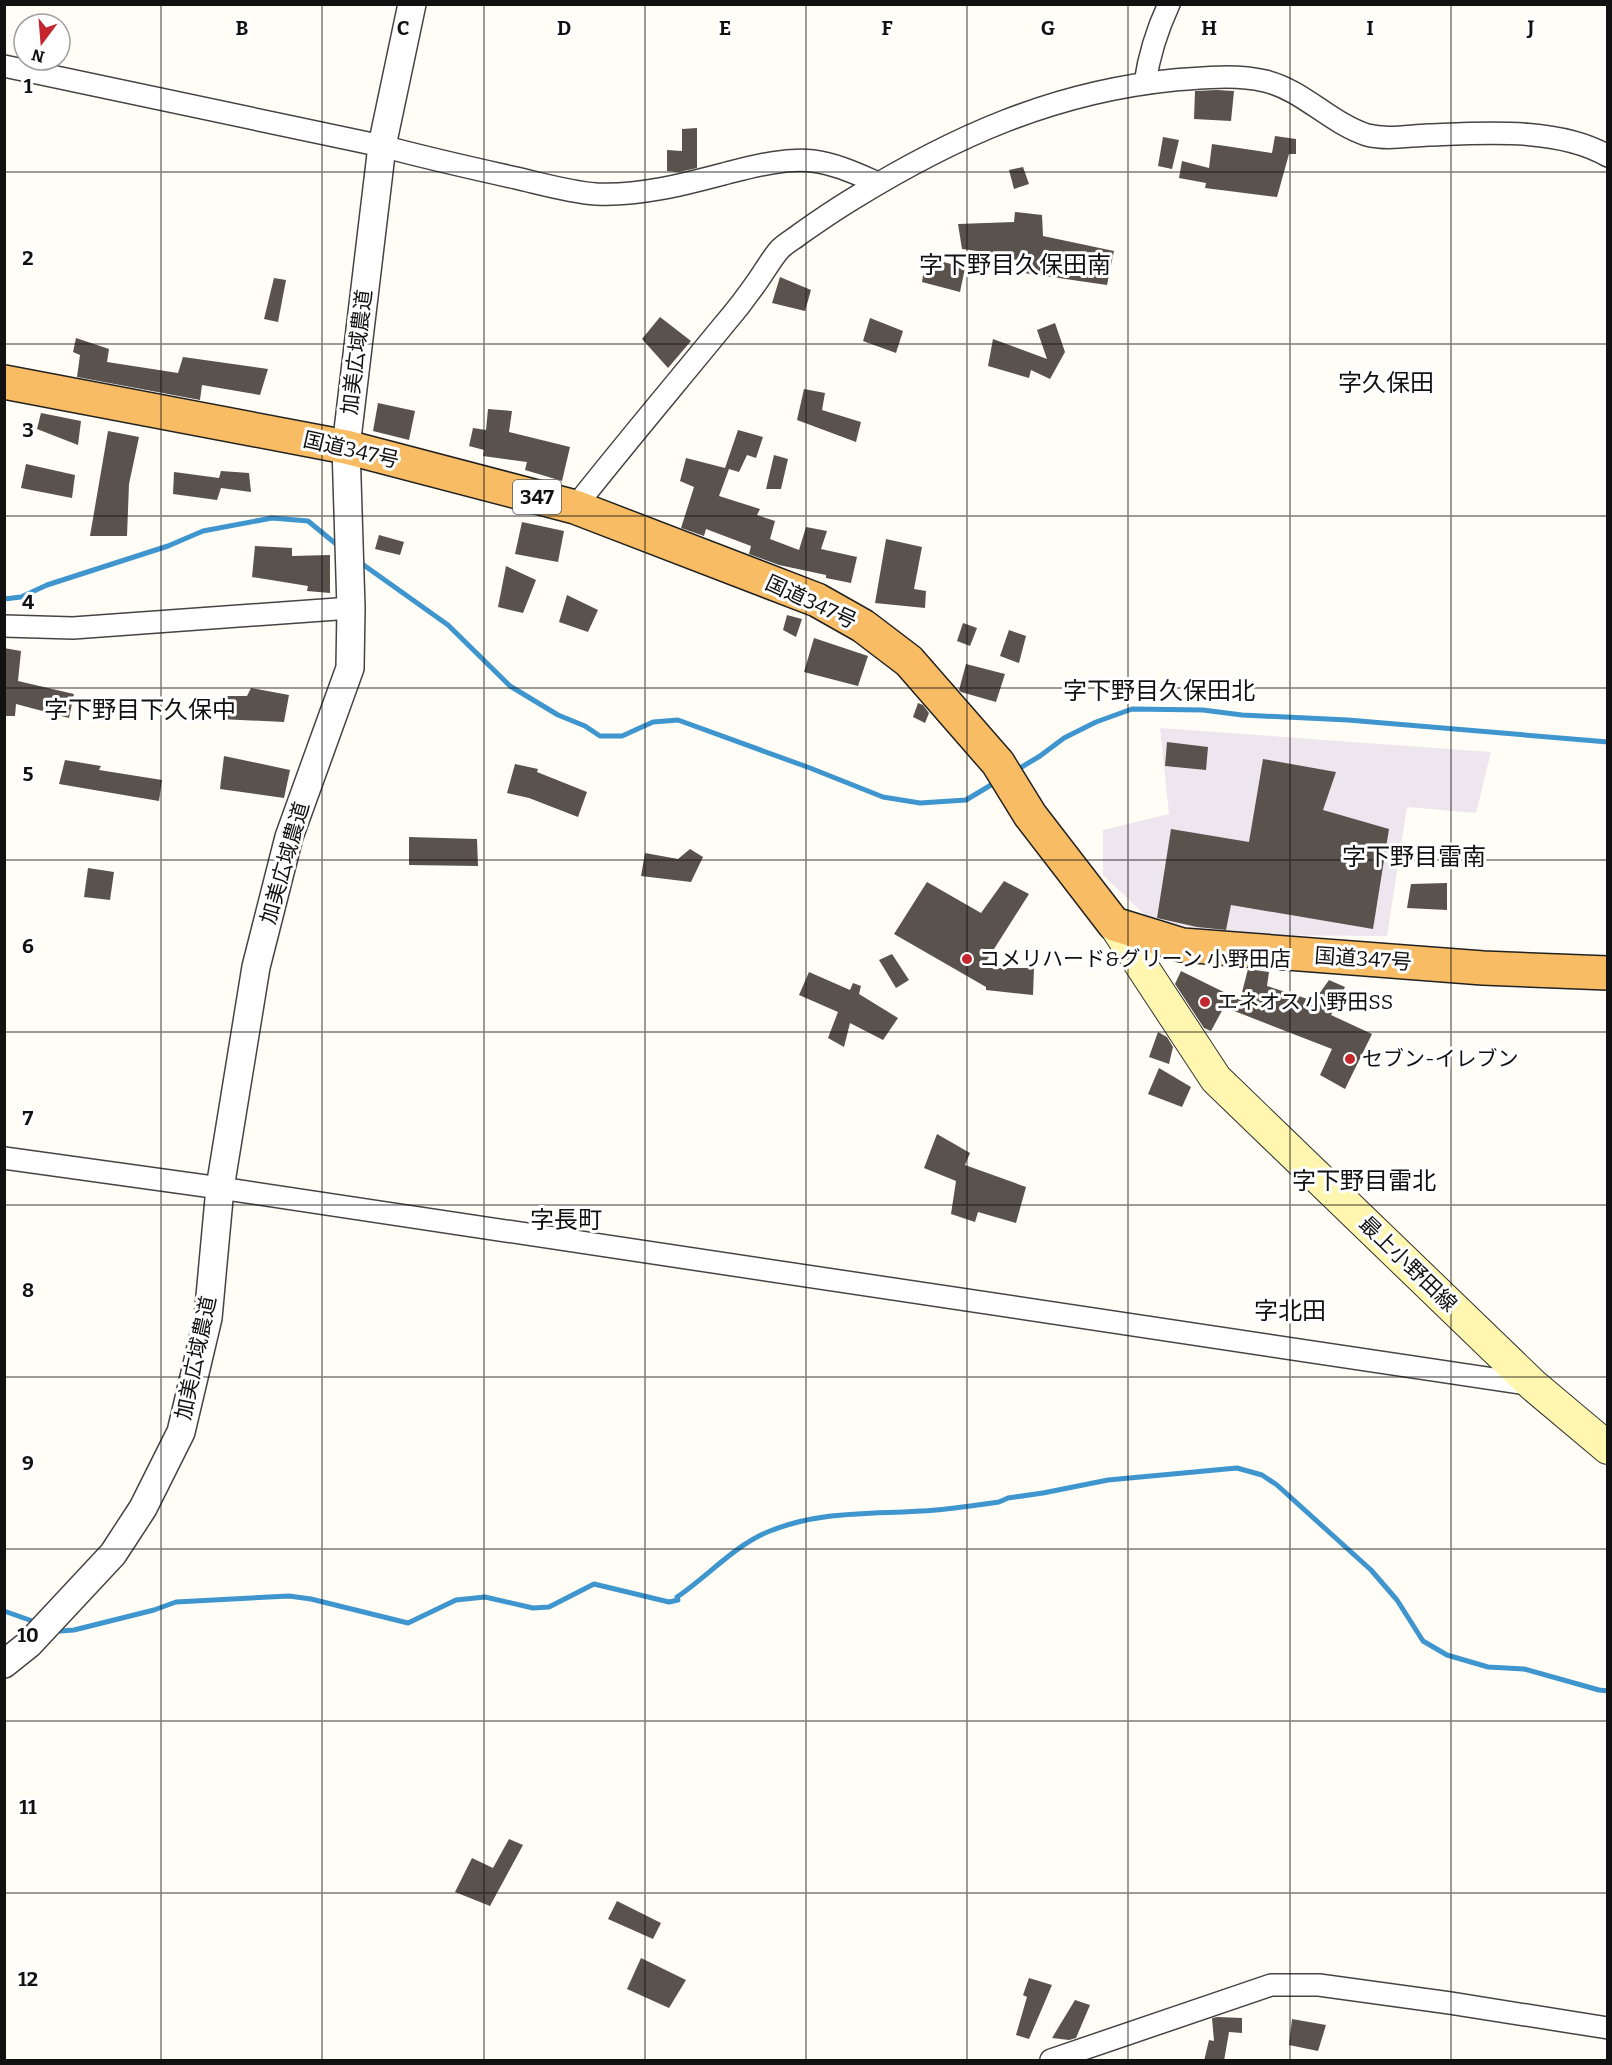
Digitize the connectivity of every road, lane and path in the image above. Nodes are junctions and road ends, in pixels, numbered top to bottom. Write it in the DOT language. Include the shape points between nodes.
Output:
graph roads {
  1 [pos="412,4"];
  2 [pos="1168,4"];
  3 [pos="4,66"];
  4 [pos="1145,83"];
  5 [pos="382,146"];
  6 [pos="1608,156"];
  7 [pos="878,183"];
  8 [pos="4,382"];
  9 [pos="346,447"];
  10 [pos="575,507"];
  11 [pos="351,608"];
  12 [pos="4,626"];
  13 [pos="1114,924"];
  14 [pos="1608,973"];
  15 [pos="4,1158"];
  16 [pos="220,1188"];
  17 [pos="1533,1385"];
  18 [pos="1608,1448"];
  19 [pos="4,1664"];
  20 [pos="1608,2028"];
  21 [pos="1051,2061"];
  1 -- 5 [label="street, 加美広域農道"];
  2 -- 4 [label="street" via="1148,59"];
  3 -- 5 [label="street"];
  4 -- 6 [label="street" via="1219,76 1266,81 1293,92 1367,135 1540,136 1574,142"];
  4 -- 7 [label="street" via="1102,90 1014,116 941,148"];
  5 -- 7 [label="street" via="597,194 670,187 759,165 813,161"];
  5 -- 9 [label="street, 加美広域農道"];
  7 -- 10 [label="street" via="781,248 724,325"];
  8 -- 9 [label="highway, 国道347号 / 347"];
  9 -- 10 [label="highway, 国道347号 / 347"];
  9 -- 11 [label="street, 加美広域農道"];
  10 -- 13 [label="highway, 国道347号 / 347" via="817,600 864,626 909,661 998,763 1030,815"];
  11 -- 12 [label="street" via="73,628"];
  11 -- 16 [label="street, 加美広域農道" via="350,668 289,837 256,967"];
  13 -- 14 [label="highway, 国道347号" via="1182,945 1483,968"];
  13 -- 17 [label="main road, 最上小野田線" via="1216,1079"];
  15 -- 16 [label="street"];
  16 -- 17 [label="street"];
  16 -- 19 [label="street, 加美広域農道" via="208,1318 181,1432 143,1508 113,1554 29,1644"];
  17 -- 18 [label="main road, 最上小野田線"];
  20 -- 21 [label="street" via="1319,1985 1271,1985"];
}
